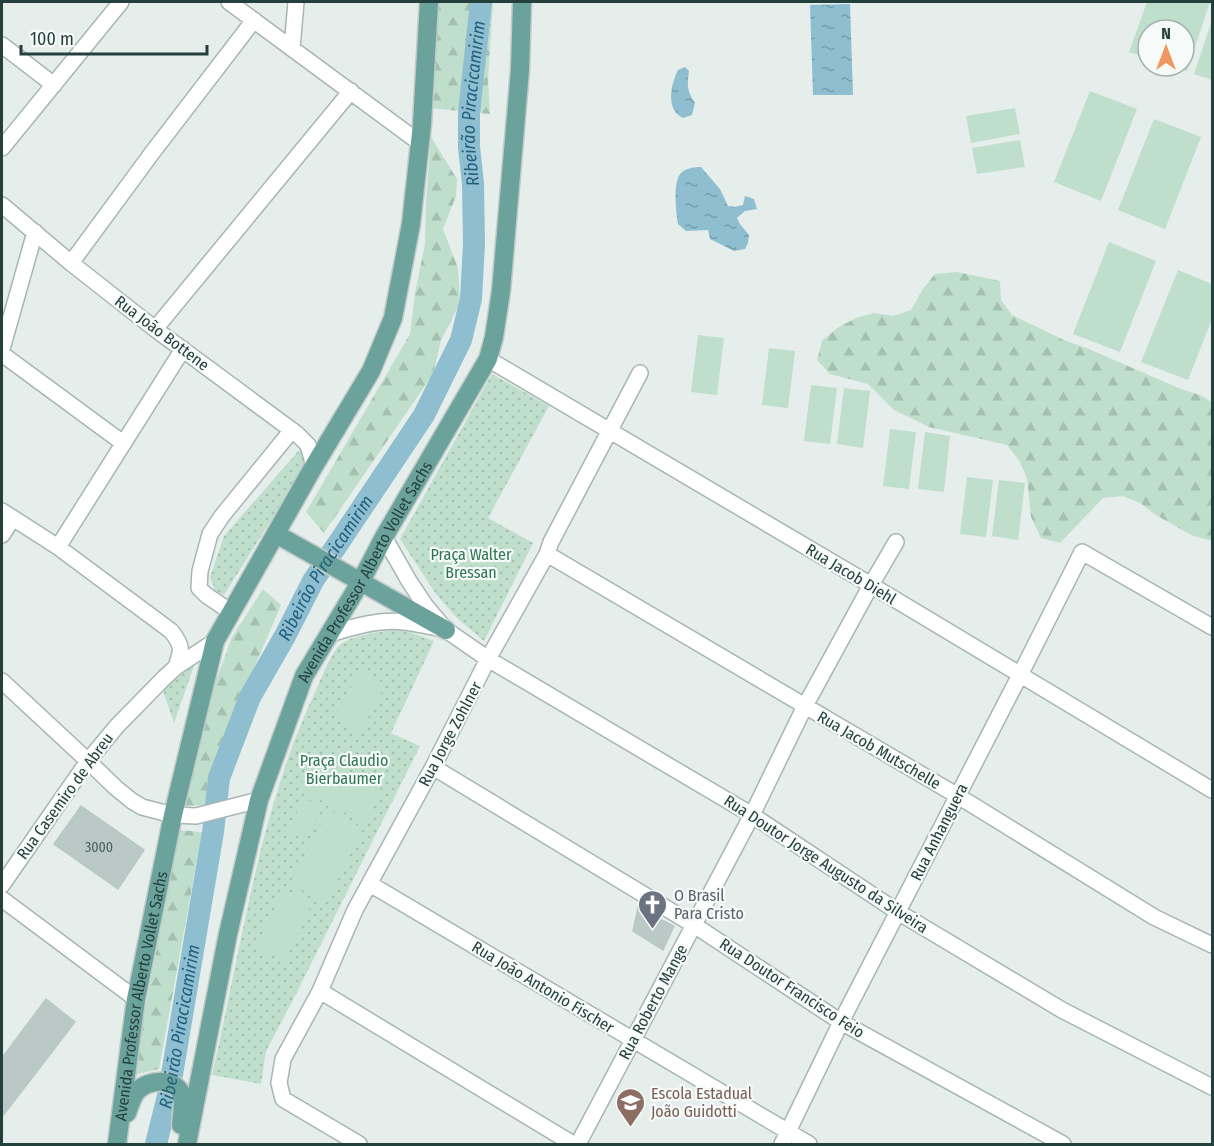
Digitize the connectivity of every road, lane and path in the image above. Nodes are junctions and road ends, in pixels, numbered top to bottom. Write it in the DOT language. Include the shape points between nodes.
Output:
graph roads {
  1 [pos="121,2"];
  2 [pos="229,2"];
  3 [pos="296,2"];
  4 [pos="429,2"];
  5 [pos="522,2"];
  6 [pos="254,20"];
  7 [pos="2,45"];
  8 [pos="292,48"];
  9 [pos="54,85"];
  10 [pos="351,91"];
  11 [pos="420,142"];
  12 [pos="2,148"];
  13 [pos="2,205"];
  14 [pos="34,232"];
  15 [pos="71,262"];
  16 [pos="155,328"];
  17 [pos="2,349"];
  18 [pos="183,349"];
  19 [pos="2,354"];
  20 [pos="488,359"];
  21 [pos="640,374"];
  22 [pos="292,430"];
  23 [pos="610,431"];
  24 [pos="123,443"];
  25 [pos="314,466"];
  26 [pos="7,515"];
  27 [pos="276,534"];
  28 [pos="2,535"];
  29 [pos="384,537"];
  30 [pos="896,542"];
  31 [pos="58,547"];
  32 [pos="547,554"];
  33 [pos="360,583"];
  34 [pos="871,585"];
  35 [pos="231,612"];
  36 [pos="1212,627"];
  37 [pos="446,630"];
  38 [pos="330,634"];
  39 [pos="215,641"];
  40 [pos="488,659"];
  41 [pos="176,667"];
  42 [pos="1020,675"];
  43 [pos="2,681"];
  44 [pos="805,706"];
  45 [pos="88,761"];
  46 [pos="433,767"];
  47 [pos="1212,790"];
  48 [pos="958,796"];
  49 [pos="251,802"];
  50 [pos="173,815"];
  51 [pos="752,815"];
  52 [pos="370,884"];
  53 [pos="2,885"];
  54 [pos="2,899"];
  55 [pos="898,912"];
  56 [pos="694,925"];
  57 [pos="1212,945"];
  58 [pos="320,991"];
  59 [pos="136,999"];
  60 [pos="841,1022"];
  61 [pos="633,1040"];
  62 [pos="1212,1087"];
  63 [pos="786,1139"];
  64 [pos="118,1144"];
  65 [pos="178,1144"];
  66 [pos="187,1144"];
  67 [pos="359,1144"];
  68 [pos="573,1144"];
  69 [pos="578,1144"];
  70 [pos="809,1144"];
  71 [pos="1063,1144"];
  1 -- 9 [label="street"];
  2 -- 6 [label="street"];
  3 -- 8 [label="street"];
  4 -- 11 [label="main road, Avenida Professor Alberto Vollet Sachs"];
  5 -- 20 [label="main road, Avenida Professor Alberto Vollet Sachs" via="501,291"];
  6 -- 8 [label="street"];
  6 -- 15 [label="street"];
  7 -- 9 [label="street"];
  8 -- 10 [label="street"];
  9 -- 12 [label="street"];
  10 -- 11 [label="street"];
  10 -- 16 [label="street"];
  11 -- 25 [label="main road, Avenida Professor Alberto Vollet Sachs" via="411,224 393,318 371,371"];
  13 -- 14 [label="street, Rua João Bottene"];
  14 -- 15 [label="street, Rua João Bottene"];
  14 -- 17 [label="street"];
  15 -- 16 [label="street, Rua João Bottene"];
  16 -- 18 [label="street, Rua João Bottene"];
  18 -- 22 [label="street, Rua João Bottene"];
  18 -- 24 [label="street"];
  19 -- 24 [label="street"];
  20 -- 23 [label="street, Rua Jacob Diehl"];
  20 -- 29 [label="main road, Avenida Professor Alberto Vollet Sachs"];
  21 -- 23 [label="street, Rua Jorge Zohlner"];
  22 -- 25 [label="street, Rua João Bottene" via="308,445"];
  22 -- 35 [label="street" via="210,534 200,571 200,588"];
  23 -- 32 [label="street, Rua Jorge Zohlner"];
  23 -- 34 [label="street, Rua Jacob Diehl"];
  24 -- 31 [label="street"];
  25 -- 27 [label="main road, Avenida Professor Alberto Vollet Sachs"];
  26 -- 28 [label="street"];
  26 -- 31 [label="street"];
  27 -- 33 [label="main road"];
  27 -- 35 [label="main road, Avenida Professor Alberto Vollet Sachs"];
  29 -- 33 [label="main road, Avenida Professor Alberto Vollet Sachs"];
  29 -- 37 [label="street, Rua Doutor Jorge Augusto da Silveira" via="425,605"];
  30 -- 34 [label="street, Rua Roberto Mange"];
  31 -- 41 [label="street" via="171,632 180,643"];
  32 -- 40 [label="street, Rua Jorge Zohlner"];
  32 -- 44 [label="street, Rua Jacob Mutschelle"];
  33 -- 37 [label="main road"];
  33 -- 38 [label="main road, Avenida Professor Alberto Vollet Sachs"];
  34 -- 42 [label="street, Rua Jacob Diehl"];
  34 -- 44 [label="street, Rua Roberto Mange"];
  35 -- 39 [label="main road, Avenida Professor Alberto Vollet Sachs"];
  36 -- 42 [label="street, Rua Anhanguera" via="1082,552"];
  37 -- 38 [label="street, Rua Doutor Jorge Augusto da Silveira" via="383,621"];
  37 -- 40 [label="street, Rua Doutor Jorge Augusto da Silveira"];
  38 -- 49 [label="main road, Avenida Professor Alberto Vollet Sachs" via="304,676"];
  39 -- 41 [label="street, Rua Casemiro de Abreu"];
  39 -- 50 [label="main road, Avenida Professor Alberto Vollet Sachs"];
  40 -- 46 [label="street, Rua Jorge Zohlner"];
  40 -- 51 [label="street, Rua Doutor Jorge Augusto da Silveira"];
  41 -- 45 [label="street, Rua Casemiro de Abreu"];
  42 -- 47 [label="street, Rua Jacob Diehl"];
  42 -- 48 [label="street, Rua Anhanguera"];
  43 -- 45 [label="street"];
  44 -- 48 [label="street, Rua Jacob Mutschelle"];
  44 -- 51 [label="street, Rua Roberto Mange"];
  45 -- 50 [label="street" via="132,801"];
  45 -- 53 [label="street, Rua Casemiro de Abreu"];
  46 -- 52 [label="street, Rua Jorge Zohlner"];
  46 -- 56 [label="street, Rua Doutor Francisco Feio"];
  48 -- 55 [label="street, Rua Anhanguera"];
  48 -- 57 [label="street, Rua Jacob Mutschelle" via="1154,917"];
  49 -- 50 [label="street" via="196,816"];
  49 -- 66 [label="main road, Avenida Professor Alberto Vollet Sachs"];
  50 -- 59 [label="main road, Avenida Professor Alberto Vollet Sachs"];
  51 -- 55 [label="street, Rua Doutor Jorge Augusto da Silveira"];
  51 -- 56 [label="street, Rua Roberto Mange"];
  52 -- 58 [label="street, Rua Jorge Zohlner"];
  52 -- 61 [label="street, Rua João Antonio Fischer"];
  54 -- 59 [label="street"];
  55 -- 60 [label="street, Rua Anhanguera"];
  55 -- 62 [label="street, Rua Doutor Jorge Augusto da Silveira" via="1062,1010"];
  56 -- 60 [label="street, Rua Doutor Francisco Feio"];
  56 -- 61 [label="street, Rua Roberto Mange"];
  58 -- 67 [label="street, Rua Jorge Zohlner" via="283,1059 279,1083 283,1100"];
  58 -- 68 [label="street"];
  59 -- 64 [label="main road, Avenida Professor Alberto Vollet Sachs"];
  60 -- 63 [label="street, Rua Anhanguera"];
  60 -- 71 [label="street, Rua Doutor Francisco Feio"];
  61 -- 63 [label="street, Rua João Antonio Fischer"];
  61 -- 69 [label="street, Rua Roberto Mange"];
  63 -- 70 [label="street, Rua João Antonio Fischer"];
  64 -- 65 [label="main road" via="136,1092 143,1086 166,1081 182,1095"];
}
